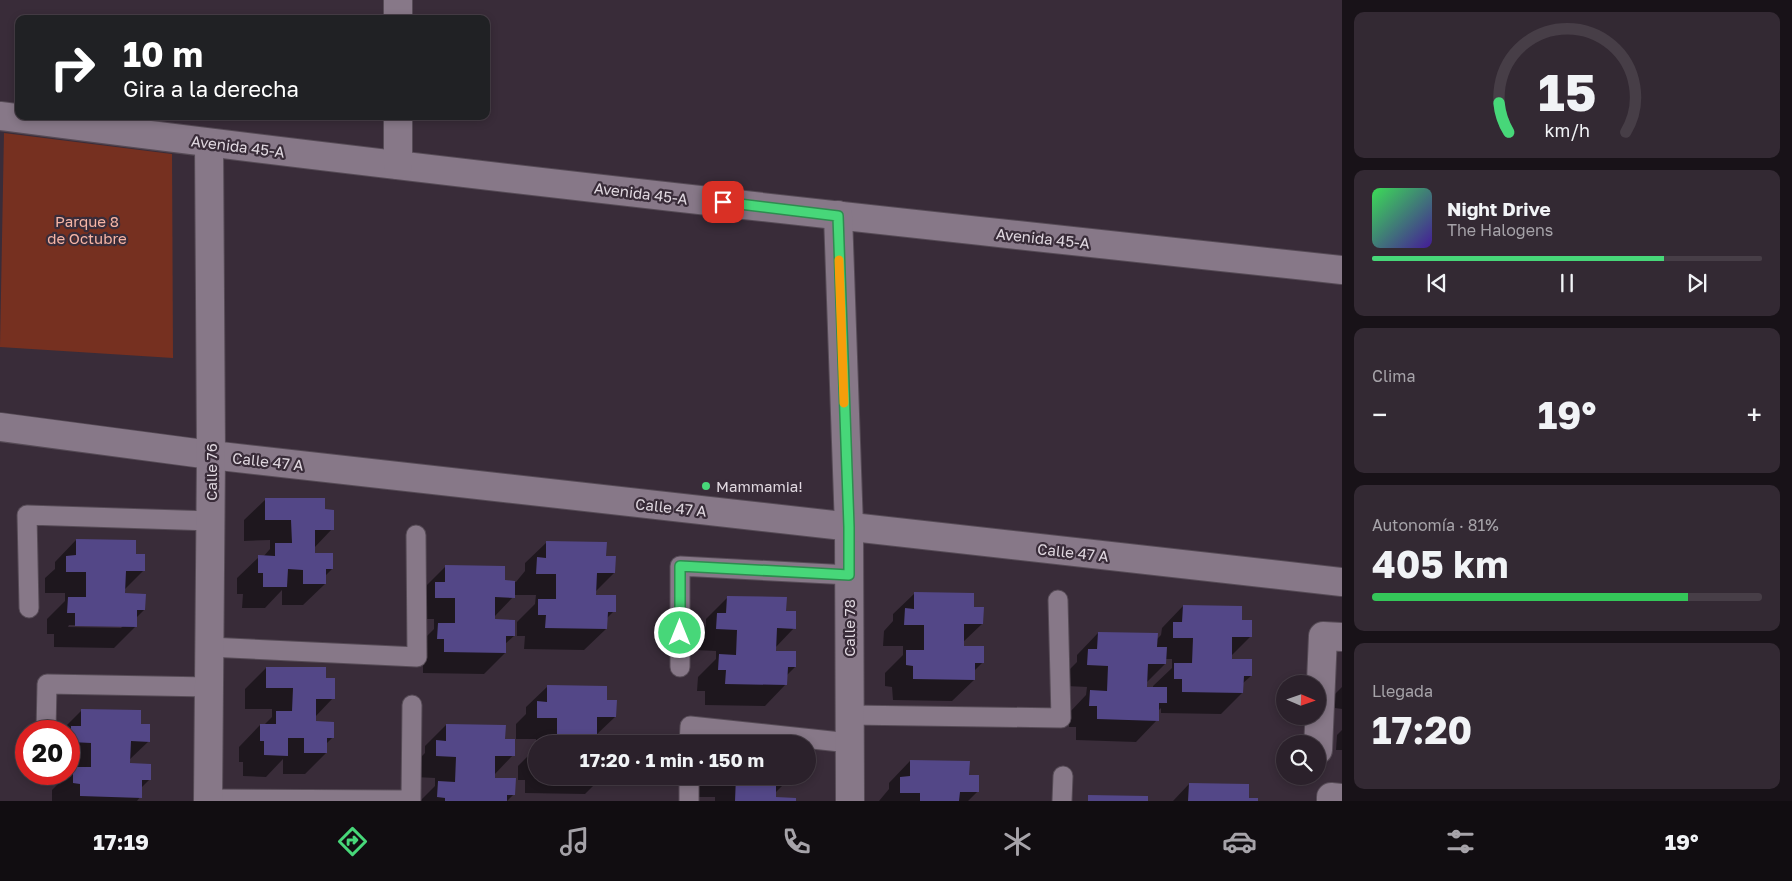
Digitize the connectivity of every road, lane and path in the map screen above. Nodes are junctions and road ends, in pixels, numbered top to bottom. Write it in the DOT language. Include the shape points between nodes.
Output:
graph roads {
  1 [pos="398,0"];
  2 [pos="398,15"];
  3 [pos="0,116"];
  4 [pos="15,118"];
  5 [pos="31,120"];
  6 [pos="398,120"];
  7 [pos="209,143"];
  8 [pos="398,165"];
  9 [pos="838,216"];
  10 [pos="1342,270"];
  11 [pos="0,427"];
  12 [pos="211,455"];
  13 [pos="211,521"];
  14 [pos="849,527"];
  15 [pos="416,535"];
  16 [pos="849,575"];
  17 [pos="1342,582"];
  18 [pos="1058,600"];
  19 [pos="29,608"];
  20 [pos="1342,637"];
  21 [pos="209,647"];
  22 [pos="680,667"];
  23 [pos="209,688"];
  24 [pos="412,705"];
  25 [pos="850,715"];
  26 [pos="46,720"];
  27 [pos="690,735"];
  28 [pos="775,735"];
  29 [pos="1319,735"];
  30 [pos="816,739"];
  31 [pos="850,743"];
  32 [pos="1063,776"];
  33 [pos="689,785"];
  34 [pos="1342,798"];
  35 [pos="208,800"];
  36 [pos="689,801"];
  37 [pos="850,801"];
  38 [pos="1062,801"];
  39 [pos="1331,801"];
  1 -- 2 [label="street"];
  3 -- 4 [label="street, Avenida 45-A"];
  5 -- 7 [label="street, Avenida 45-A"];
  6 -- 8 [label="street"];
  7 -- 8 [label="street, Avenida 45-A"];
  7 -- 12 [label="street, Calle 76"];
  8 -- 9 [label="street, Avenida 45-A"];
  9 -- 10 [label="street, Avenida 45-A"];
  9 -- 14 [label="street, Calle 78"];
  11 -- 12 [label="street, Calle 47 A"];
  12 -- 13 [label="street, Calle 76"];
  12 -- 14 [label="street, Calle 47 A"];
  13 -- 19 [label="lane" via="27,515"];
  13 -- 21 [label="street, Calle 76"];
  14 -- 16 [label="street, Calle 78"];
  14 -- 17 [label="street, Calle 47 A"];
  15 -- 21 [label="lane" via="417,657"];
  16 -- 22 [label="lane" via="680,566"];
  16 -- 25 [label="street, Calle 78"];
  18 -- 25 [label="lane" via="1061,718"];
  20 -- 29 [label="street" via="1323,636"];
  21 -- 23 [label="street, Calle 76"];
  23 -- 26 [label="lane" via="47,684"];
  23 -- 35 [label="street, Calle 76"];
  24 -- 35 [label="lane" via="411,800"];
  25 -- 31 [label="street, Calle 78"];
  27 -- 28 [label="lane" via="690,726"];
  30 -- 31 [label="lane"];
  31 -- 37 [label="street, Calle 78"];
  32 -- 38 [label="lane"];
  33 -- 36 [label="lane"];
  34 -- 39 [label="street" via="1332,798"];
}
